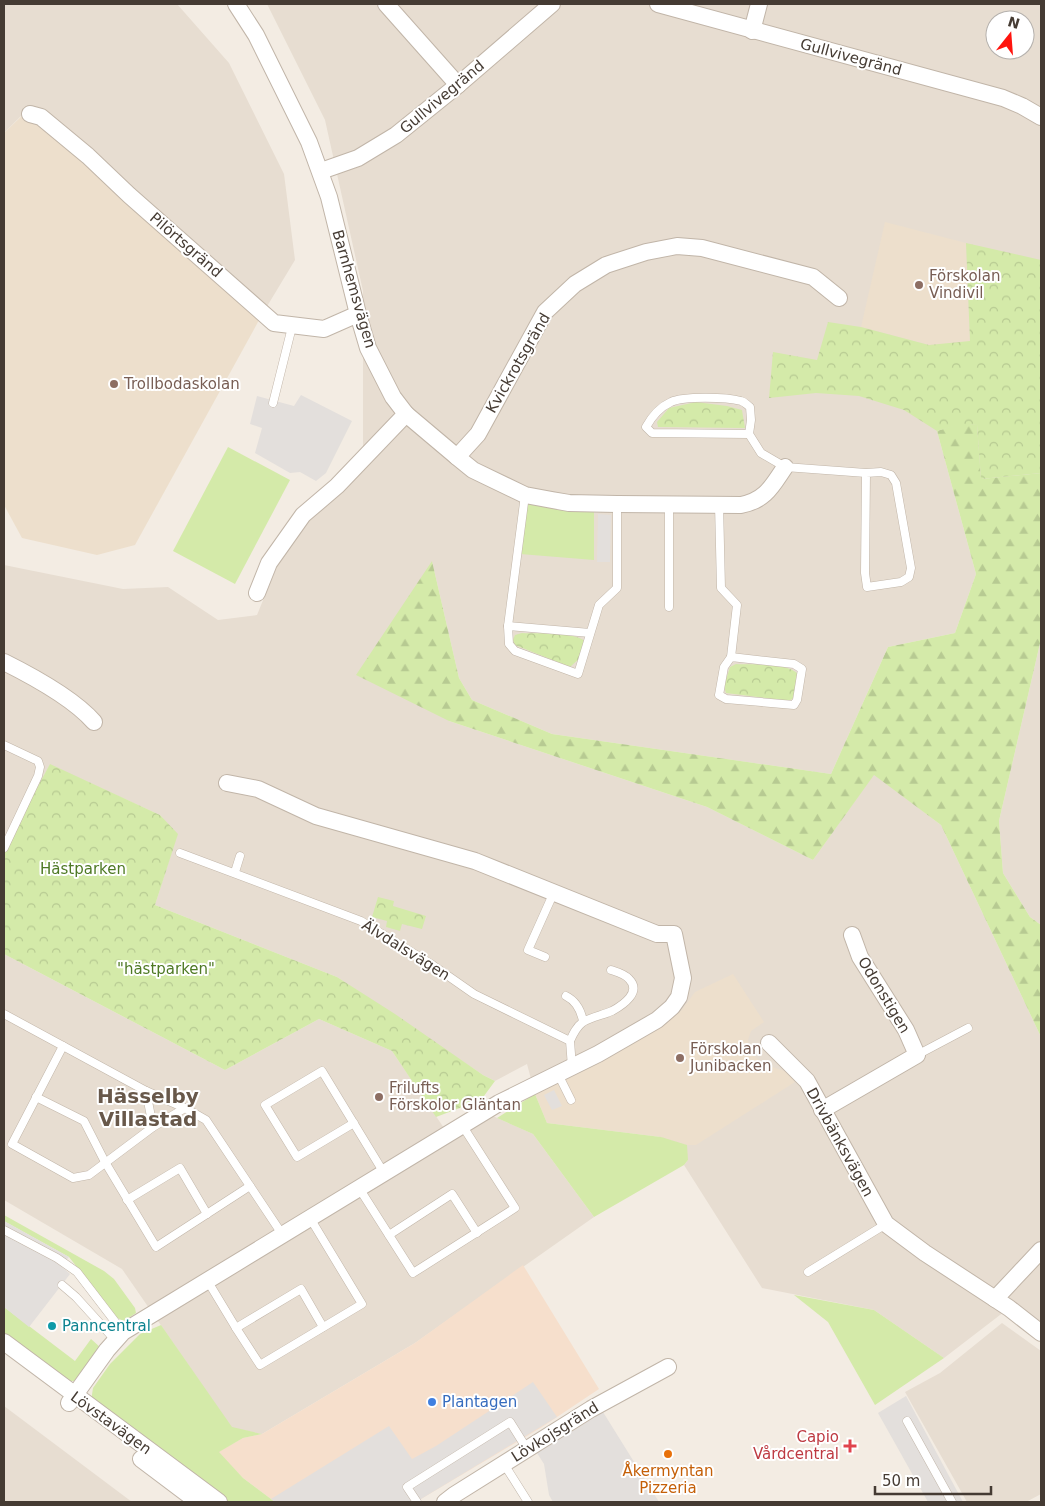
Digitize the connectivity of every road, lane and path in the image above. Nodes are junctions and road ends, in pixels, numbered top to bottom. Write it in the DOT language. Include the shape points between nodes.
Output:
graph roads {
  1 [pos="236,4"];
  2 [pos="386,4"];
  3 [pos="552,4"];
  4 [pos="658,4"];
  5 [pos="759,4"];
  6 [pos="752,31"];
  7 [pos="458,85"];
  8 [pos="30,114"];
  9 [pos="1041,117"];
  10 [pos="321,171"];
  11 [pos="839,298"];
  12 [pos="358,314"];
  13 [pos="292,327"];
  14 [pos="273,403"];
  15 [pos="406,414"];
  16 [pos="749,434"];
  17 [pos="457,457"];
  18 [pos="786,467"];
  19 [pos="866,473"];
  20 [pos="525,495"];
  21 [pos="617,504"];
  22 [pos="669,504"];
  23 [pos="719,504"];
  24 [pos="257,593"];
  25 [pos="669,607"];
  26 [pos="508,626"];
  27 [pos="590,633"];
  28 [pos="731,657"];
  29 [pos="4,662"];
  30 [pos="94,722"];
  31 [pos="4,745"];
  32 [pos="227,784"];
  33 [pos="4,848"];
  34 [pos="180,852"];
  35 [pos="240,856"];
  36 [pos="236,872"];
  37 [pos="554,892"];
  38 [pos="852,935"];
  39 [pos="545,957"];
  40 [pos="611,970"];
  41 [pos="566,996"];
  42 [pos="4,1014"];
  43 [pos="584,1021"];
  44 [pos="968,1028"];
  45 [pos="570,1041"];
  46 [pos="769,1043"];
  47 [pos="63,1046"];
  48 [pos="917,1055"];
  49 [pos="565,1070"];
  50 [pos="146,1091"];
  51 [pos="36,1097"];
  52 [pos="571,1100"];
  53 [pos="185,1108"];
  54 [pos="822,1110"];
  55 [pos="354,1123"];
  56 [pos="462,1125"];
  57 [pos="153,1127"];
  58 [pos="105,1162"];
  59 [pos="384,1173"];
  60 [pos="250,1186"];
  61 [pos="359,1188"];
  62 [pos="128,1200"];
  63 [pos="207,1214"];
  64 [pos="310,1218"];
  65 [pos="886,1224"];
  66 [pos="4,1230"];
  67 [pos="477,1233"];
  68 [pos="282,1234"];
  69 [pos="389,1235"];
  70 [pos="1041,1250"];
  71 [pos="808,1272"];
  72 [pos="207,1280"];
  73 [pos="62,1285"];
  74 [pos="995,1299"];
  75 [pos="323,1327"];
  76 [pos="236,1328"];
  77 [pos="1041,1333"];
  78 [pos="119,1336"];
  79 [pos="4,1342"];
  80 [pos="4,1354"];
  81 [pos="668,1367"];
  82 [pos="72,1400"];
  83 [pos="907,1422"];
  84 [pos="527,1449"];
  85 [pos="504,1464"];
  86 [pos="198,1502"];
  87 [pos="218,1502"];
  88 [pos="417,1502"];
  89 [pos="445,1502"];
  90 [pos="528,1502"];
  91 [pos="952,1502"];
  1 -- 10 [label="street, Barnhemsvägen" via="256,35"];
  2 -- 7 [label="street"];
  3 -- 7 [label="street, Gullvivegränd"];
  4 -- 6 [label="street, Gullvivegränd"];
  5 -- 6 [label="street"];
  6 -- 9 [label="street, Gullvivegränd" via="1003,98"];
  7 -- 10 [label="street, Gullvivegränd" via="396,135 358,158"];
  8 -- 13 [label="street, Pilörtsgränd" via="41,117 88,156 274,323"];
  10 -- 12 [label="street, Barnhemsvägen"];
  11 -- 17 [label="street, Kvickrotsgränd" via="813,277 702,248 677,246 606,265 575,284 545,312 478,434"];
  12 -- 13 [label="street, Pilörtsgränd" via="324,330"];
  12 -- 15 [label="street, Barnhemsvägen" via="368,348"];
  13 -- 14 [label="lane"];
  15 -- 17 [label="street"];
  15 -- 24 [label="street" via="303,515 269,563"];
  16 -- 16 [label="lane" via="750,407 743,401 714,397 672,401 661,408 646,427 652,433"];
  16 -- 18 [label="lane" via="761,453"];
  17 -- 20 [label="street" via="473,470"];
  18 -- 19 [label="lane"];
  18 -- 23 [label="street" via="768,493 755,502"];
  19 -- 19 [label="lane" via="891,475 896,484 910,568 909,577 901,582 867,587"];
  20 -- 21 [label="street" via="569,503"];
  20 -- 26 [label="lane"];
  21 -- 22 [label="street"];
  21 -- 27 [label="lane" via="616,588 599,605"];
  22 -- 23 [label="street"];
  22 -- 25 [label="lane"];
  23 -- 28 [label="lane" via="721,588 737,605"];
  26 -- 27 [label="lane"];
  26 -- 27 [label="lane" via="508,644 515,651 578,674"];
  28 -- 28 [label="lane" via="724,667 718,695 726,699 794,705 802,669 794,664"];
  29 -- 30 [label="street" via="63,696"];
  31 -- 33 [label="lane" via="38,762 40,768"];
  32 -- 37 [label="street" via="258,789 316,816 475,861"];
  34 -- 36 [label="lane, Älvdalsvägen"];
  35 -- 36 [label="lane"];
  36 -- 45 [label="lane, Älvdalsvägen" via="361,921 474,994"];
  37 -- 39 [label="lane" via="528,950"];
  37 -- 49 [label="street" via="657,934 674,934 683,978 676,1002 657,1020"];
  38 -- 48 [label="street, Odonstigen" via="860,957 906,1030"];
  40 -- 43 [label="lane" via="629,979 633,993 612,1011"];
  41 -- 43 [label="lane" via="580,1010"];
  42 -- 47 [label="lane"];
  43 -- 45 [label="lane" via="576,1028"];
  44 -- 48 [label="lane"];
  45 -- 49 [label="lane"];
  46 -- 54 [label="street, Drivbänksvägen" via="807,1082"];
  47 -- 50 [label="lane"];
  47 -- 51 [label="lane"];
  48 -- 54 [label="street"];
  49 -- 52 [label="lane"];
  49 -- 56 [label="street" via="499,1102"];
  50 -- 53 [label="lane"];
  50 -- 57 [label="lane"];
  51 -- 58 [label="lane" via="84,1121"];
  51 -- 58 [label="lane" via="12,1144 74,1178 89,1175"];
  53 -- 57 [label="lane"];
  53 -- 60 [label="lane" via="206,1120"];
  54 -- 65 [label="street, Drivbänksvägen"];
  55 -- 55 [label="lane" via="322,1071 265,1105 297,1157"];
  55 -- 59 [label="lane"];
  56 -- 59 [label="street"];
  56 -- 67 [label="lane" via="515,1208"];
  57 -- 58 [label="lane"];
  58 -- 62 [label="lane"];
  59 -- 61 [label="street"];
  60 -- 63 [label="lane"];
  60 -- 68 [label="lane"];
  61 -- 64 [label="street"];
  61 -- 69 [label="lane"];
  62 -- 63 [label="lane" via="180,1168"];
  62 -- 63 [label="lane" via="156,1247"];
  64 -- 68 [label="street"];
  64 -- 75 [label="lane" via="362,1304"];
  65 -- 71 [label="lane"];
  65 -- 74 [label="street, Drivbänksvägen"];
  66 -- 78 [label="lane" via="76,1272"];
  67 -- 69 [label="lane" via="413,1273"];
  67 -- 69 [label="lane" via="452,1194"];
  68 -- 72 [label="street"];
  70 -- 74 [label="street"];
  72 -- 76 [label="lane"];
  72 -- 78 [label="street"];
  73 -- 78 [label="lane"];
  74 -- 77 [label="street, Drivbänksvägen"];
  75 -- 76 [label="lane" via="260,1365"];
  75 -- 76 [label="lane" via="301,1289"];
  78 -- 82 [label="street"];
  79 -- 82 [label="street, Lövstavägen"];
  80 -- 82 [label="street, Lövstavägen"];
  81 -- 84 [label="street, Lövkojsgränd"];
  82 -- 86 [label="street, Lövstavägen"];
  82 -- 87 [label="street, Lövstavägen"];
  83 -- 91 [label="lane"];
  84 -- 85 [label="street, Lövkojsgränd"];
  84 -- 88 [label="lane" via="510,1422 407,1487"];
  85 -- 89 [label="street, Lövkojsgränd"];
  85 -- 90 [label="lane"];
}
